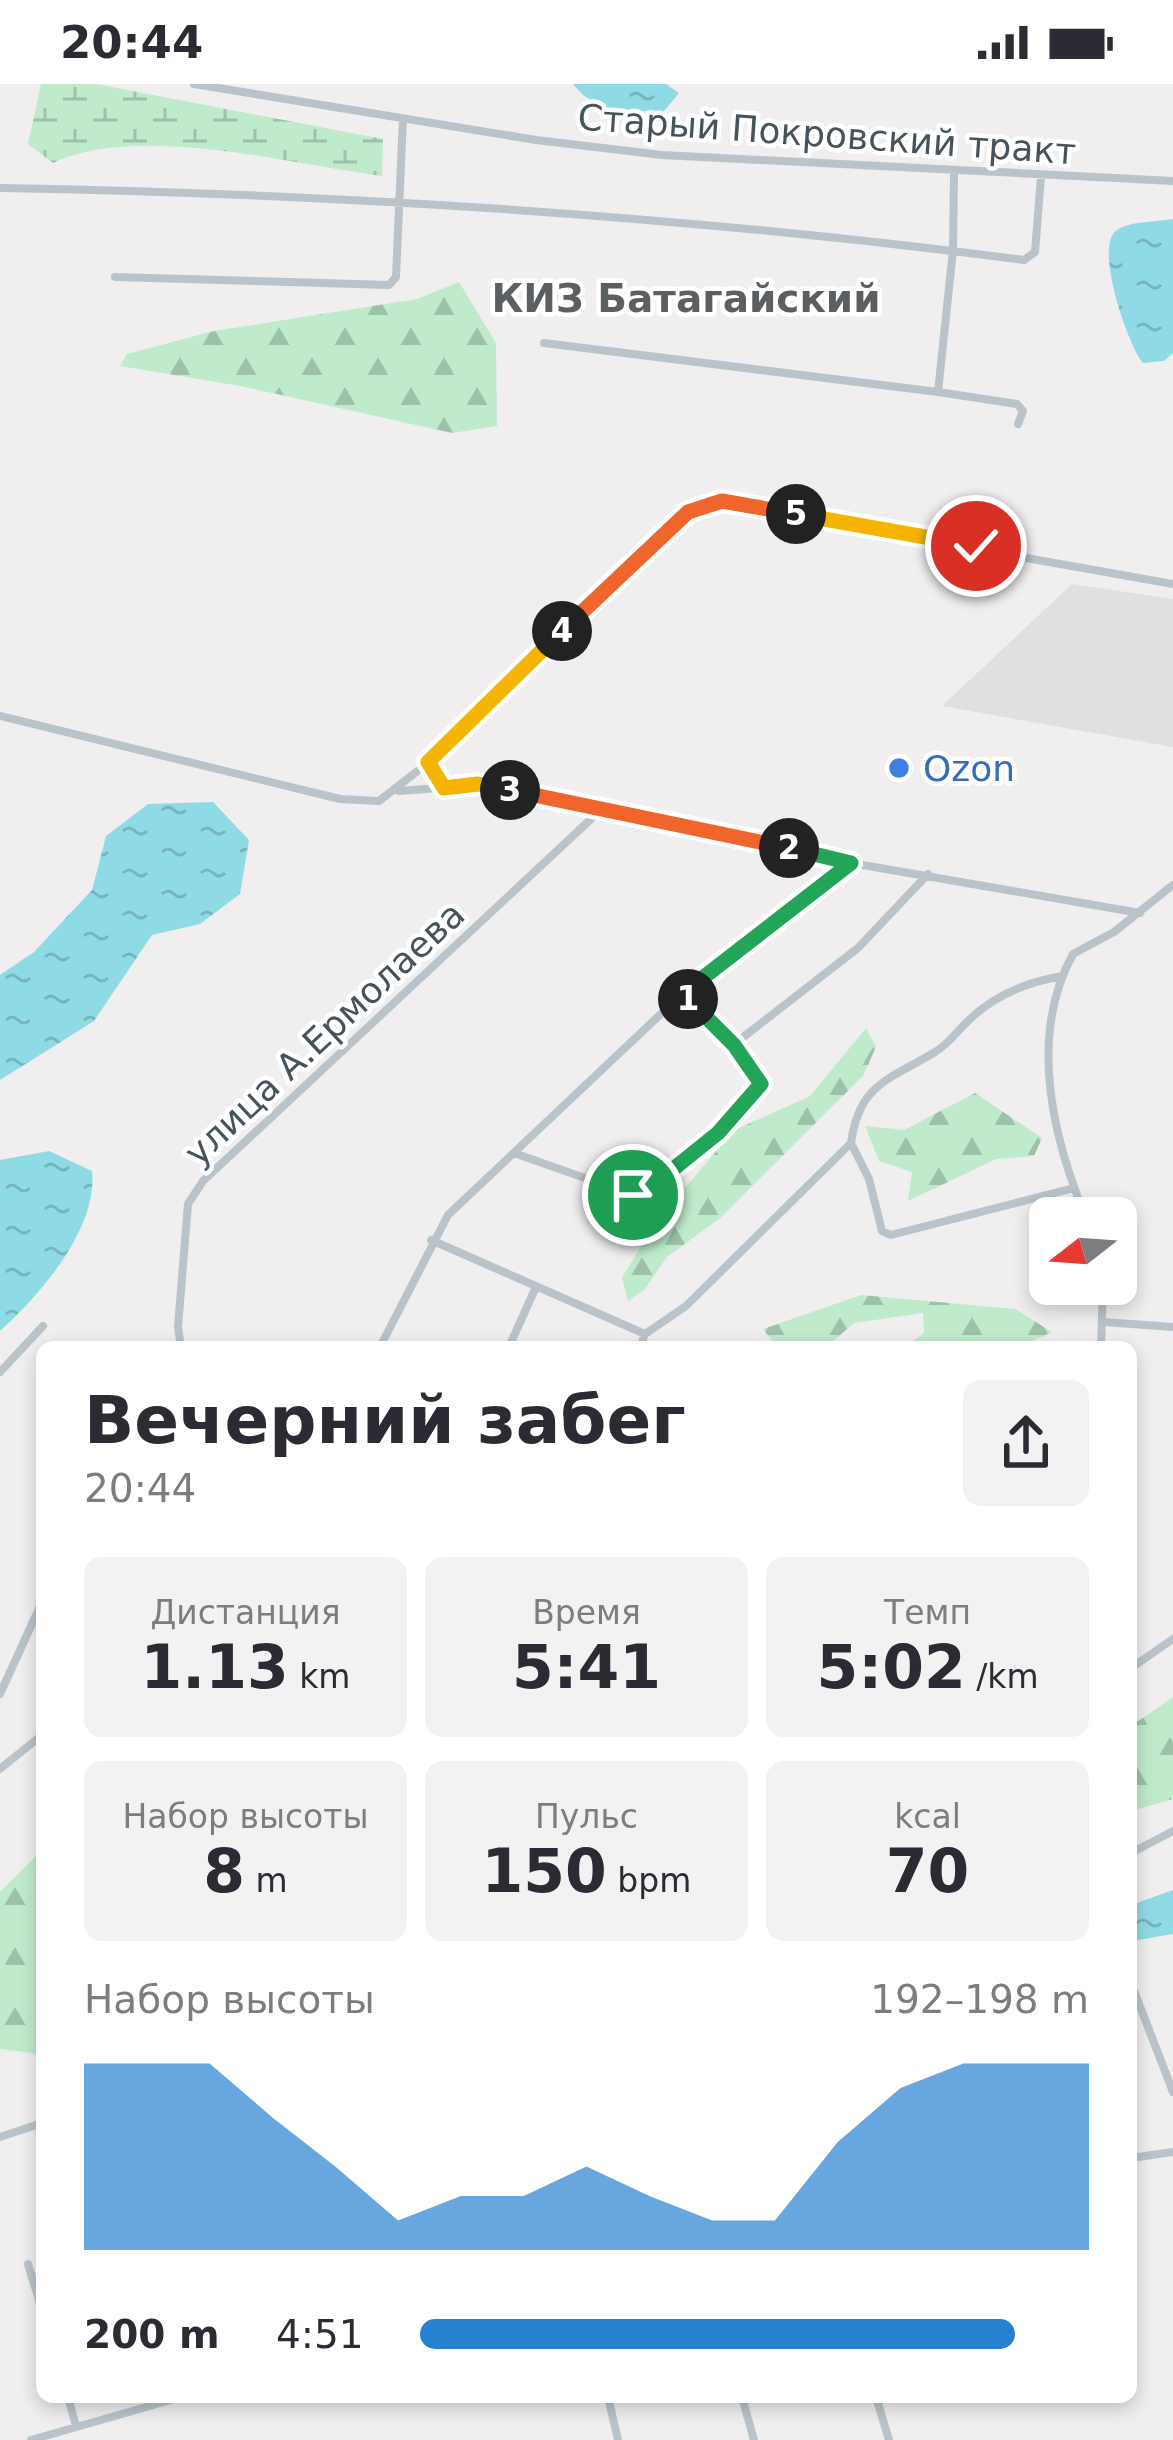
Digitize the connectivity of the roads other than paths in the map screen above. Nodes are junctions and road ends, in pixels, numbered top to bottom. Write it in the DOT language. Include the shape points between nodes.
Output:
graph roads {
  1 [pos="194,84"];
  2 [pos="403,118"];
  3 [pos="954,173"];
  4 [pos="1041,177"];
  5 [pos="1173,181"];
  6 [pos="0,188"];
  7 [pos="397,205"];
  8 [pos="952,250"];
  9 [pos="116,277"];
  10 [pos="544,343"];
  11 [pos="938,392"];
  12 [pos="1018,424"];
  13 [pos="1173,584"];
  14 [pos="0,716"];
  15 [pos="428,762"];
  16 [pos="444,788"];
  17 [pos="396,791"];
  18 [pos="605,806"];
  19 [pos="851,863"];
  20 [pos="928,874"];
  21 [pos="1173,885"];
  22 [pos="1140,913"];
  23 [pos="1061,976"];
  24 [pos="682,994"];
  25 [pos="734,1045"];
  26 [pos="851,1143"];
  27 [pos="514,1154"];
  28 [pos="1074,1188"];
  29 [pos="1078,1197"];
  30 [pos="431,1240"];
  31 [pos="536,1289"];
  32 [pos="1104,1305"];
  33 [pos="1104,1322"];
  34 [pos="43,1326"];
  35 [pos="1173,1327"];
  36 [pos="645,1334"];
  37 [pos="180,1341"];
  38 [pos="383,1341"];
  39 [pos="512,1341"];
  40 [pos="642,1341"];
  41 [pos="1102,1341"];
  42 [pos="0,1372"];
  43 [pos="36,1615"];
  44 [pos="1173,1639"];
  45 [pos="1137,1664"];
  46 [pos="0,1694"];
  47 [pos="36,1740"];
  48 [pos="0,1769"];
  49 [pos="1173,1831"];
  50 [pos="1137,1850"];
  51 [pos="1137,1999"];
  52 [pos="1173,2092"];
  53 [pos="36,2125"];
  54 [pos="0,2138"];
  55 [pos="1173,2152"];
  56 [pos="1137,2157"];
  57 [pos="28,2264"];
  58 [pos="36,2290"];
  59 [pos="70,2403"];
  60 [pos="160,2403"];
  61 [pos="609,2403"];
  62 [pos="744,2403"];
  63 [pos="879,2403"];
  64 [pos="76,2426"];
  65 [pos="31,2440"];
  66 [pos="618,2440"];
  67 [pos="754,2440"];
  68 [pos="889,2440"];
  1 -- 2 [label="street, Старый Покровский тракт"];
  2 -- 3 [label="street, Старый Покровский тракт" via="662,155"];
  2 -- 7 [label="street"];
  3 -- 4 [label="street, Старый Покровский тракт"];
  3 -- 8 [label="street"];
  4 -- 5 [label="street, Старый Покровский тракт"];
  4 -- 8 [label="street" via="1030,258"];
  6 -- 7 [label="street"];
  7 -- 8 [label="street"];
  7 -- 9 [label="street" via="396,277 389,285"];
  8 -- 11 [label="street"];
  10 -- 11 [label="street"];
  11 -- 12 [label="street" via="1017,404"];
  13 -- 15 [label="street" via="710,502 665,531"];
  14 -- 17 [label="street" via="340,799 379,801"];
  15 -- 16 [label="street"];
  15 -- 17 [label="street"];
  16 -- 17 [label="street"];
  16 -- 18 [label="street" via="478,784"];
  18 -- 19 [label="street"];
  18 -- 37 [label="street, улица А.Ермолаева" via="203,1181 188,1204"];
  19 -- 20 [label="street"];
  19 -- 24 [label="street"];
  20 -- 22 [label="street"];
  20 -- 25 [label="street" via="858,948"];
  21 -- 22 [label="street"];
  22 -- 23 [label="street" via="1073,954"];
  23 -- 26 [label="street" via="1003,995 934,1053 903,1066 870,1093"];
  23 -- 28 [label="street" via="1047,1072"];
  24 -- 25 [label="street"];
  24 -- 27 [label="street"];
  25 -- 27 [label="street" via="758,1073 758,1094 646,1191 621,1192"];
  26 -- 28 [label="street" via="882,1231 891,1235"];
  26 -- 36 [label="street" via="686,1306"];
  27 -- 30 [label="street"];
  28 -- 29 [label="street"];
  30 -- 31 [label="street"];
  30 -- 38 [label="street"];
  31 -- 36 [label="street"];
  31 -- 39 [label="street"];
  32 -- 33 [label="street"];
  33 -- 35 [label="street"];
  33 -- 41 [label="street"];
  34 -- 42 [label="street"];
  36 -- 40 [label="street"];
  43 -- 46 [label="street"];
  44 -- 45 [label="street"];
  47 -- 48 [label="street"];
  49 -- 50 [label="street"];
  51 -- 52 [label="street"];
  53 -- 54 [label="street"];
  55 -- 56 [label="street"];
  57 -- 58 [label="street"];
  59 -- 64 [label="street"];
  60 -- 64 [label="street"];
  61 -- 66 [label="street"];
  62 -- 67 [label="street"];
  63 -- 68 [label="street"];
  64 -- 65 [label="street"];
}
